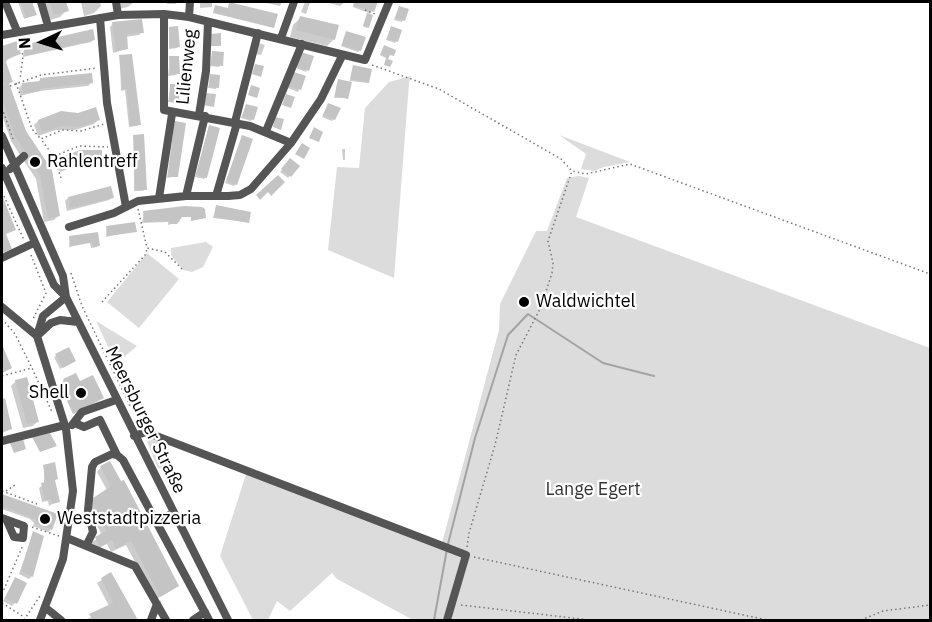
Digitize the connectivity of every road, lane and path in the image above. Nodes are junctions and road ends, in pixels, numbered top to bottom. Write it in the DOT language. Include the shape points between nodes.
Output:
graph roads {
  1 [pos="5,2"];
  2 [pos="41,2"];
  3 [pos="116,2"];
  4 [pos="190,2"];
  5 [pos="294,2"];
  6 [pos="389,2"];
  7 [pos="364,10"];
  8 [pos="164,14"];
  9 [pos="118,15"];
  10 [pos="189,17"];
  11 [pos="384,17"];
  12 [pos="100,18"];
  13 [pos="208,22"];
  14 [pos="48,26"];
  15 [pos="17,31"];
  16 [pos="258,33"];
  17 [pos="2,35"];
  18 [pos="281,38"];
  19 [pos="302,44"];
  20 [pos="342,56"];
  21 [pos="365,60"];
  22 [pos="105,66"];
  23 [pos="20,81"];
  24 [pos="15,83"];
  25 [pos="10,86"];
  26 [pos="2,108"];
  27 [pos="168,112"];
  28 [pos="202,116"];
  29 [pos="110,122"];
  30 [pos="236,122"];
  31 [pos="266,131"];
  32 [pos="2,136"];
  33 [pos="41,139"];
  34 [pos="15,143"];
  35 [pos="291,143"];
  36 [pos="115,147"];
  37 [pos="24,156"];
  38 [pos="54,157"];
  39 [pos="14,167"];
  40 [pos="2,171"];
  41 [pos="572,171"];
  42 [pos="61,178"];
  43 [pos="2,192"];
  44 [pos="4,194"];
  45 [pos="186,196"];
  46 [pos="216,196"];
  47 [pos="159,198"];
  48 [pos="137,202"];
  49 [pos="126,207"];
  50 [pos="69,226"];
  51 [pos="34,243"];
  52 [pos="147,248"];
  53 [pos="2,258"];
  54 [pos="183,270"];
  55 [pos="930,274"];
  56 [pos="66,297"];
  57 [pos="44,300"];
  58 [pos="102,302"];
  59 [pos="82,306"];
  60 [pos="2,308"];
  61 [pos="31,314"];
  62 [pos="2,319"];
  63 [pos="78,322"];
  64 [pos="37,336"];
  65 [pos="32,368"];
  66 [pos="2,376"];
  67 [pos="116,400"];
  68 [pos="135,416"];
  69 [pos="75,423"];
  70 [pos="63,427"];
  71 [pos="134,436"];
  72 [pos="2,441"];
  73 [pos="117,455"];
  74 [pos="15,484"];
  75 [pos="2,491"];
  76 [pos="6,492"];
  77 [pos="37,504"];
  78 [pos="173,513"];
  79 [pos="4,519"];
  80 [pos="155,522"];
  81 [pos="24,534"];
  82 [pos="64,537"];
  83 [pos="87,544"];
  84 [pos="466,555"];
  85 [pos="42,593"];
  86 [pos="2,594"];
  87 [pos="2,603"];
  88 [pos="452,603"];
  89 [pos="157,604"];
  90 [pos="930,604"];
  91 [pos="46,608"];
  92 [pos="207,616"];
  93 [pos="25,617"];
  94 [pos="24,621"];
  95 [pos="40,621"];
  96 [pos="61,621"];
  97 [pos="151,621"];
  98 [pos="166,621"];
  99 [pos="193,621"];
  100 [pos="228,621"];
  101 [pos="447,621"];
  102 [pos="590,621"];
  103 [pos="767,621"];
  104 [pos="861,621"];
  1 -- 15 [label="street"];
  2 -- 14 [label="street"];
  3 -- 9 [label="street"];
  4 -- 10 [label="street"];
  5 -- 18 [label="street"];
  6 -- 11 [label="street"];
  7 -- 11 [label="path"];
  8 -- 9 [label="street"];
  8 -- 10 [label="street"];
  8 -- 27 [label="street"];
  9 -- 12 [label="street"];
  10 -- 13 [label="street"];
  11 -- 21 [label="street"];
  12 -- 14 [label="street"];
  12 -- 22 [label="street"];
  13 -- 16 [label="street"];
  13 -- 28 [label="street, Lilienweg"];
  14 -- 15 [label="street"];
  15 -- 17 [label="street"];
  15 -- 23 [label="path" via="23,56"];
  16 -- 18 [label="street"];
  16 -- 30 [label="street"];
  18 -- 19 [label="street"];
  19 -- 20 [label="street"];
  19 -- 31 [label="street"];
  20 -- 21 [label="street"];
  20 -- 35 [label="street" via="321,99"];
  21 -- 41 [label="path" via="440,89 561,159"];
  22 -- 23 [label="path"];
  22 -- 29 [label="street"];
  23 -- 24 [label="path"];
  24 -- 25 [label="path"];
  24 -- 33 [label="path" via="32,129"];
  26 -- 34 [label="path"];
  27 -- 28 [label="street"];
  27 -- 47 [label="street"];
  28 -- 30 [label="street"];
  28 -- 45 [label="street, Lilienweg"];
  29 -- 33 [label="path" via="81,131 62,130"];
  29 -- 36 [label="street"];
  30 -- 31 [label="street"];
  30 -- 46 [label="street"];
  31 -- 35 [label="street"];
  32 -- 39 [label="street, Meersburger Straße"];
  33 -- 38 [label="path"];
  35 -- 46 [label="street" via="251,189 240,195"];
  36 -- 38 [label="path" via="79,146"];
  36 -- 49 [label="street"];
  37 -- 39 [label="street"];
  38 -- 42 [label="path"];
  39 -- 40 [label="street"];
  39 -- 56 [label="street, Meersburger Straße" via="63,276"];
  40 -- 51 [label="street, Meersburger Straße"];
  41 -- 55 [label="path" via="586,174 630,165"];
  41 -- 84 [label="path" via="548,241 554,263 552,273 516,355"];
  43 -- 44 [label="path"];
  45 -- 46 [label="street"];
  45 -- 47 [label="street"];
  47 -- 48 [label="street"];
  48 -- 49 [label="street"];
  48 -- 52 [label="path"];
  49 -- 50 [label="street"];
  51 -- 53 [label="street"];
  51 -- 56 [label="street, Meersburger Straße" via="54,285"];
  52 -- 54 [label="path" via="165,252"];
  52 -- 58 [label="path" via="146,254"];
  56 -- 63 [label="street, Meersburger Straße"];
  56 -- 64 [label="street" via="43,316"];
  57 -- 61 [label="path"];
  59 -- 68 [label="path"];
  60 -- 64 [label="street"];
  62 -- 65 [label="path" via="15,334"];
  63 -- 64 [label="street" via="51,323"];
  63 -- 67 [label="street, Meersburger Straße"];
  64 -- 70 [label="street"];
  65 -- 66 [label="path"];
  65 -- 70 [label="path"];
  67 -- 69 [label="street" via="82,412"];
  67 -- 71 [label="street, Meersburger Straße"];
  69 -- 70 [label="street"];
  69 -- 73 [label="street" via="84,427 100,420"];
  70 -- 72 [label="street"];
  70 -- 82 [label="street" via="73,491"];
  71 -- 78 [label="street, Meersburger Straße"];
  71 -- 84 [label="street" via="146,432"];
  73 -- 80 [label="street"];
  73 -- 83 [label="street" via="92,466 88,510 93,532"];
  74 -- 76 [label="path"];
  75 -- 76 [label="path"];
  76 -- 77 [label="path"];
  78 -- 80 [label="street"];
  78 -- 100 [label="street, Meersburger Straße"];
  79 -- 81 [label="street" via="24,526"];
  79 -- 81 [label="street" via="14,537"];
  80 -- 92 [label="street"];
  81 -- 82 [label="path" via="30,527"];
  81 -- 86 [label="path" via="18,561"];
  82 -- 83 [label="street"];
  82 -- 91 [label="street"];
  83 -- 89 [label="street" via="135,566"];
  84 -- 88 [label="street"];
  84 -- 103 [label="path"];
  85 -- 93 [label="path"];
  87 -- 93 [label="path"];
  88 -- 101 [label="street"];
  88 -- 102 [label="path"];
  89 -- 97 [label="street"];
  89 -- 98 [label="street"];
  90 -- 104 [label="path" via="883,611"];
  91 -- 95 [label="street"];
  91 -- 96 [label="street"];
  92 -- 99 [label="street"];
  93 -- 94 [label="path"];
}
